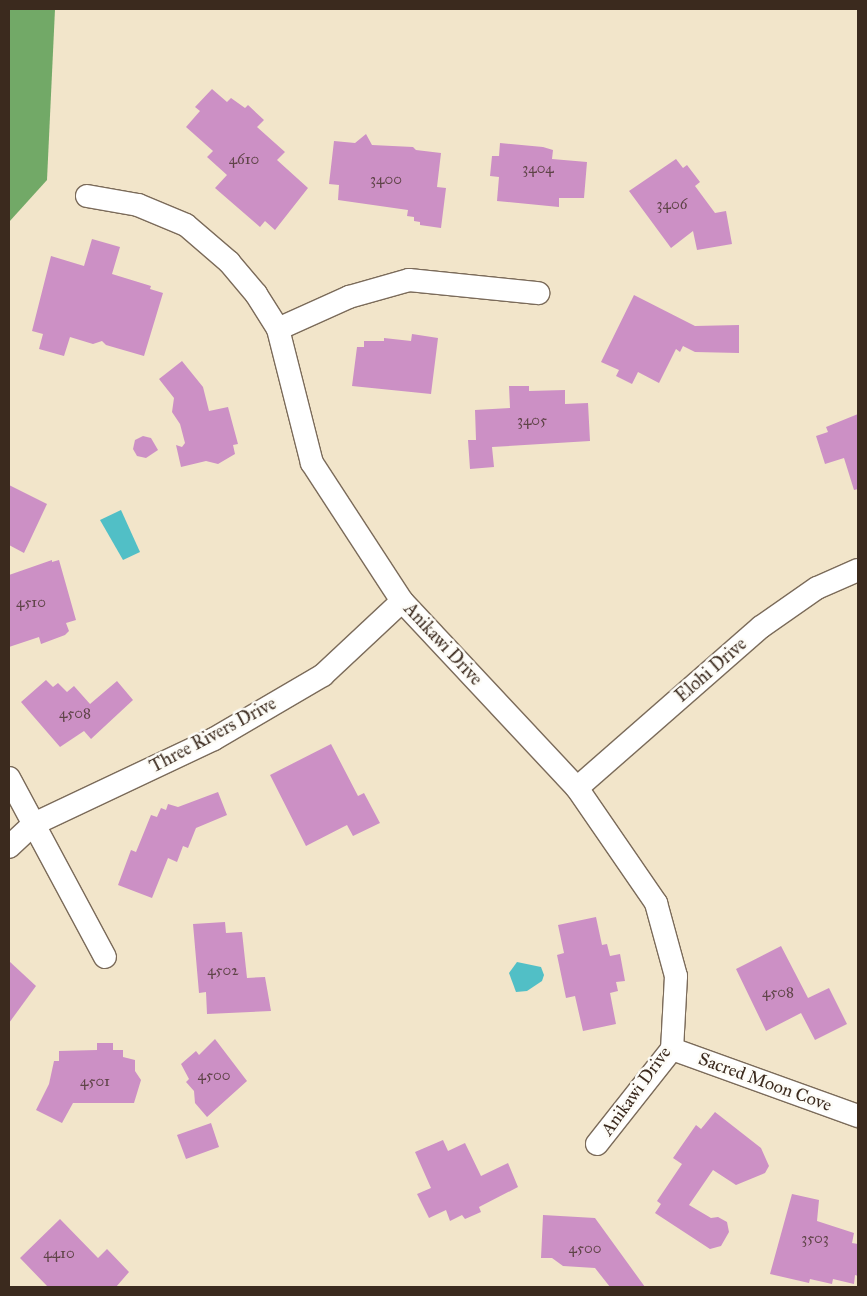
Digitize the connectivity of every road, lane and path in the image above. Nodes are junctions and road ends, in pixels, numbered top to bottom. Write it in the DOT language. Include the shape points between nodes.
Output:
graph roads {
  1 [pos="87,196"];
  2 [pos="538,293"];
  3 [pos="278,329"];
  4 [pos="858,570"];
  5 [pos="402,600"];
  6 [pos="9,778"];
  7 [pos="577,788"];
  8 [pos="34,824"];
  9 [pos="9,847"];
  10 [pos="105,957"];
  11 [pos="672,1049"];
  12 [pos="858,1116"];
  13 [pos="597,1144"];
  1 -- 3 [label="street, Anikawi Drive" via="138,205 186,224 229,262 256,294"];
  2 -- 3 [label="street" via="409,280 349,297"];
  3 -- 5 [label="street, Anikawi Drive" via="312,463"];
  4 -- 7 [label="street, Elohi Drive" via="817,588 761,627"];
  5 -- 7 [label="street, Anikawi Drive"];
  5 -- 8 [label="street, Three Rivers Drive" via="323,675 214,739"];
  6 -- 8 [label="street"];
  7 -- 11 [label="street, Anikawi Drive" via="656,903 676,976"];
  8 -- 9 [label="street, Three Rivers Drive"];
  8 -- 10 [label="street"];
  11 -- 12 [label="street, Sacred Moon Cove"];
  11 -- 13 [label="street, Anikawi Drive"];
}
